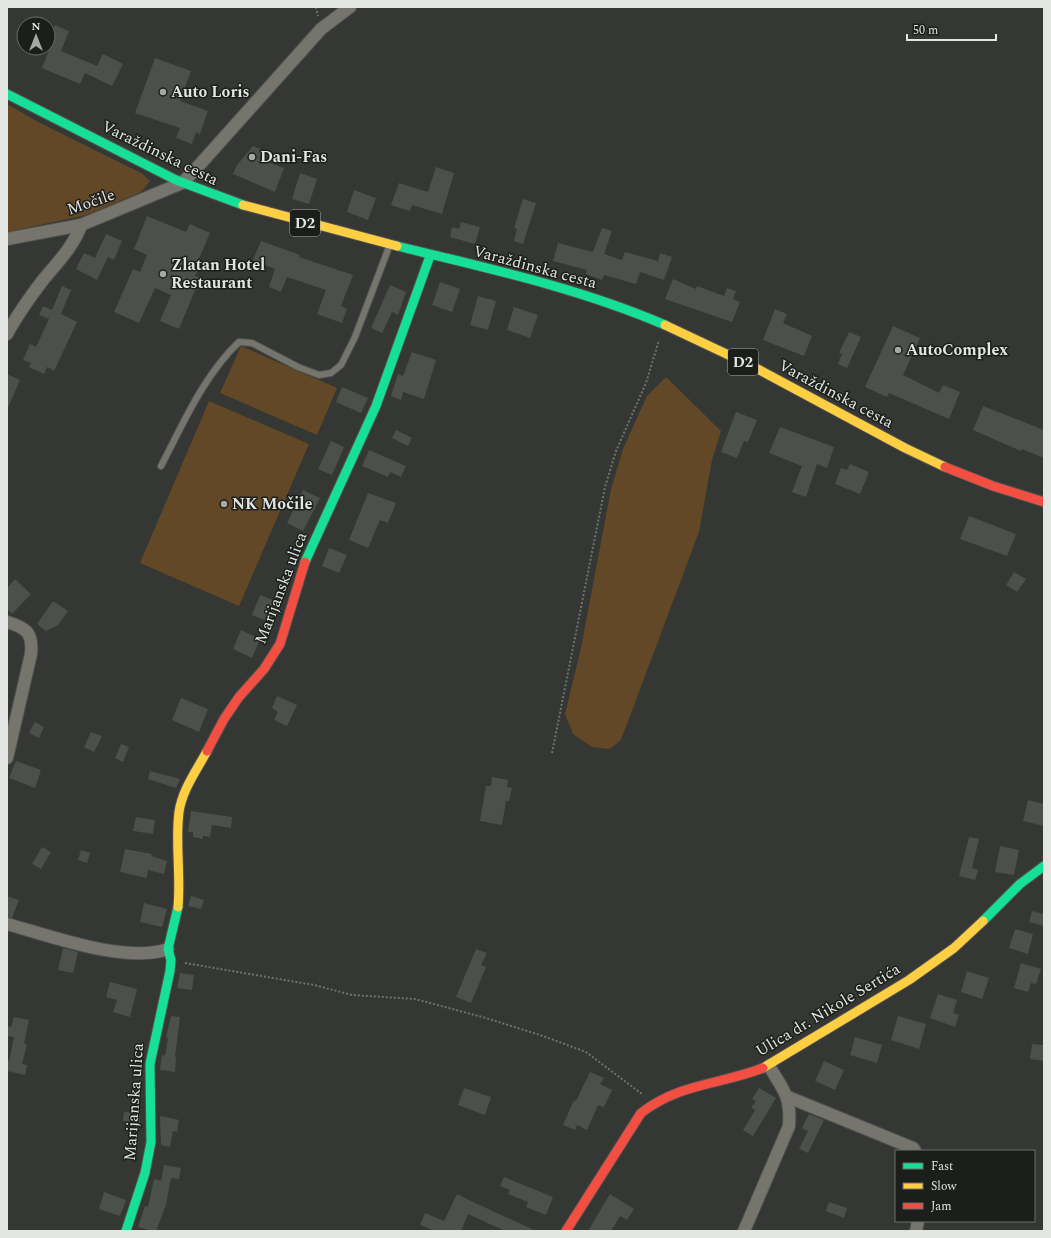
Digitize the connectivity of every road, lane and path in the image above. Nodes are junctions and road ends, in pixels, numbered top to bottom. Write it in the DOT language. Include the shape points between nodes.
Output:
graph roads {
  1 [pos="350,7"];
  2 [pos="7,94"];
  3 [pos="182,183"];
  4 [pos="81,225"];
  5 [pos="7,239"];
  6 [pos="390,245"];
  7 [pos="430,256"];
  8 [pos="664,324"];
  9 [pos="7,334"];
  10 [pos="161,466"];
  11 [pos="1044,502"];
  12 [pos="7,622"];
  13 [pos="552,753"];
  14 [pos="7,758"];
  15 [pos="1044,866"];
  16 [pos="7,924"];
  17 [pos="170,955"];
  18 [pos="769,1066"];
  19 [pos="788,1097"];
  20 [pos="653,1102"];
  21 [pos="914,1150"];
  22 [pos="126,1231"];
  23 [pos="566,1231"];
  24 [pos="744,1231"];
  1 -- 3 [label="street" via="320,29"];
  2 -- 3 [label="street, Varaždinska cesta / D2"];
  3 -- 4 [label="street, Močile"];
  3 -- 6 [label="street, Varaždinska cesta / D2" via="238,204"];
  4 -- 5 [label="street, Močile"];
  4 -- 9 [label="street" via="78,235 36,290"];
  6 -- 7 [label="street, Varaždinska cesta / D2"];
  6 -- 10 [label="lane" via="355,337 341,365 331,373 319,375 252,343 239,342 230,350 199,395"];
  7 -- 8 [label="street, Varaždinska cesta / D2" via="562,288"];
  7 -- 17 [label="street, Marijanska ulica" via="376,406 304,564 280,644 264,669 239,697 224,719 183,796 179,811 178,839 180,889"];
  8 -- 11 [label="street, Varaždinska cesta / D2" via="746,363 943,466"];
  8 -- 13 [label="path" via="646,383 616,451 605,487"];
  12 -- 14 [label="street" via="18,625 31,636 32,654"];
  15 -- 18 [label="street, Ulica dr. Nikole Sertića" via="1000,903 956,946 924,970"];
  16 -- 17 [label="street" via="102,950"];
  17 -- 20 [label="path" via="352,995 415,999 486,1018 586,1052"];
  17 -- 22 [label="street, Marijanska ulica" via="150,1064 151,1142 145,1173"];
  18 -- 19 [label="street"];
  18 -- 20 [label="street, Ulica dr. Nikole Sertića" via="756,1072 681,1089"];
  19 -- 21 [label="street"];
  19 -- 24 [label="street" via="789,1126"];
  20 -- 23 [label="street, Ulica dr. Nikole Sertića" via="641,1113"];
}
